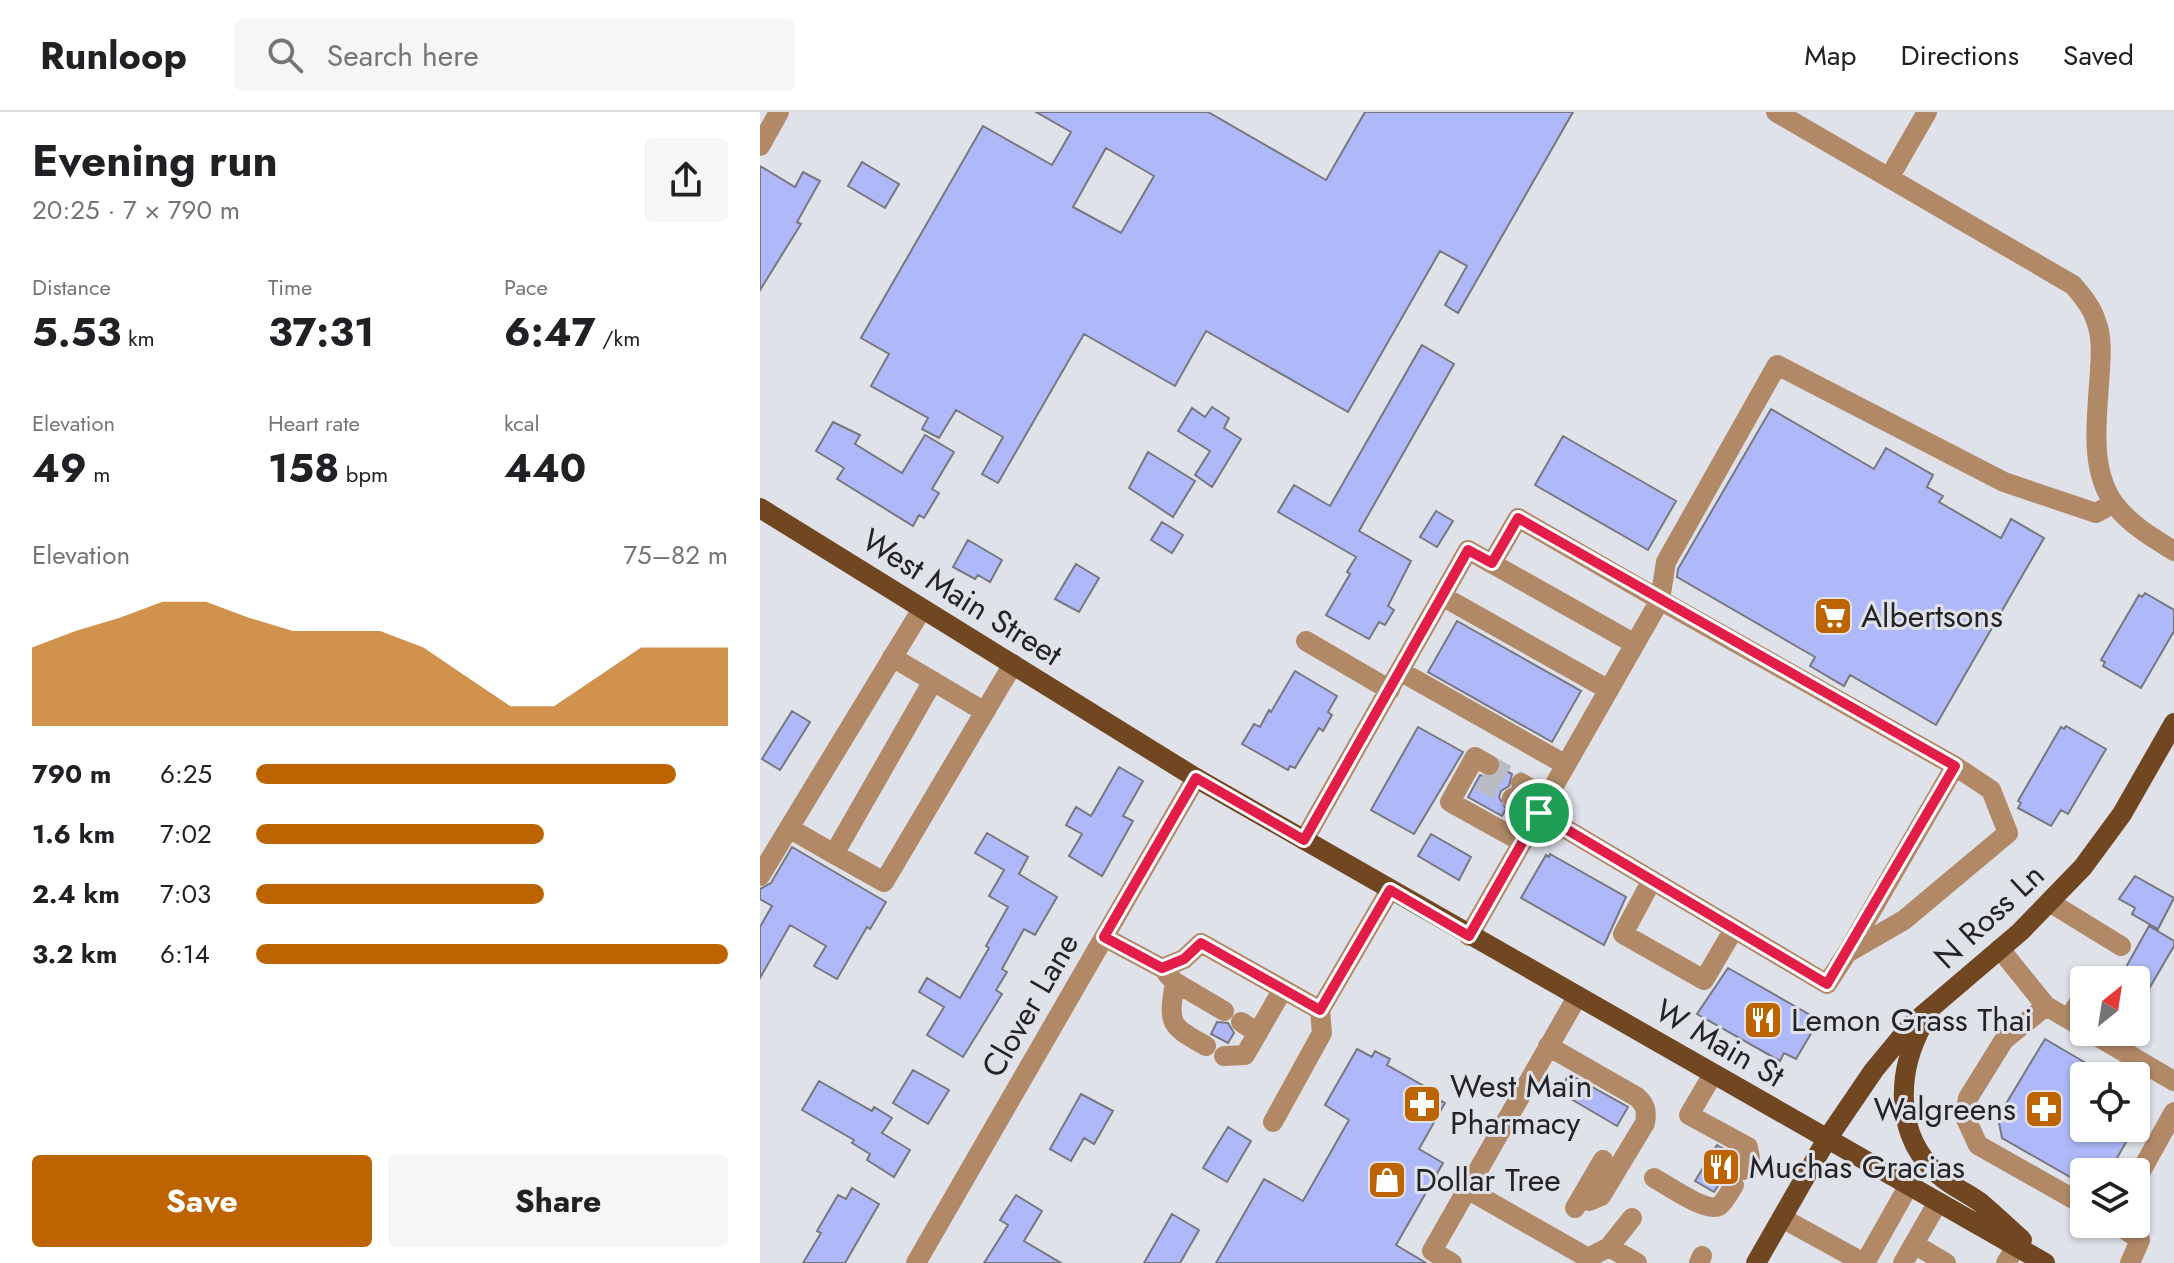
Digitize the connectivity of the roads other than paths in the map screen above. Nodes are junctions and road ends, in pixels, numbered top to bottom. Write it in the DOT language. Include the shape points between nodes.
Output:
graph roads {
  1 [pos="779,112"];
  2 [pos="1776,112"];
  3 [pos="1927,112"];
  4 [pos="760,146"];
  5 [pos="1889,178"];
  6 [pos="2114,503"];
  7 [pos="760,508"];
  8 [pos="2174,551"];
  9 [pos="1492,563"];
  10 [pos="1442,596"];
  11 [pos="1660,600"];
  12 [pos="922,609"];
  13 [pos="1306,641"];
  14 [pos="1635,644"];
  15 [pos="892,657"];
  16 [pos="1013,664"];
  17 [pos="1400,671"];
  18 [pos="933,681"];
  19 [pos="1390,690"];
  20 [pos="1609,690"];
  21 [pos="985,712"];
  22 [pos="2174,723"];
  23 [pos="1566,765"];
  24 [pos="1955,766"];
  25 [pos="1479,772"];
  26 [pos="1196,778"];
  27 [pos="1517,790"];
  28 [pos="1543,805"];
  29 [pos="789,828"];
  30 [pos="1304,840"];
  31 [pos="1522,842"];
  32 [pos="834,854"];
  33 [pos="760,876"];
  34 [pos="1652,880"];
  35 [pos="1390,890"];
  36 [pos="2051,903"];
  37 [pos="1734,929"];
  38 [pos="1469,936"];
  39 [pos="1104,937"];
  40 [pos="2121,946"];
  41 [pos="2000,949"];
  42 [pos="1847,953"];
  43 [pos="1168,975"];
  44 [pos="1283,989"];
  45 [pos="1577,997"];
  46 [pos="1936,1004"];
  47 [pos="2046,1006"];
  48 [pos="1320,1010"];
  49 [pos="2070,1020"];
  50 [pos="1241,1022"];
  51 [pos="1548,1046"];
  52 [pos="2115,1046"];
  53 [pos="1713,1074"];
  54 [pos="2173,1079"];
  55 [pos="2174,1112"];
  56 [pos="1273,1122"];
  57 [pos="1827,1139"];
  58 [pos="2148,1158"];
  59 [pos="1603,1160"];
  60 [pos="1654,1178"];
  61 [pos="1909,1185"];
  62 [pos="1467,1189"];
  63 [pos="2070,1197"];
  64 [pos="1938,1202"];
  65 [pos="1632,1218"];
  66 [pos="1782,1218"];
  67 [pos="2137,1238"];
  68 [pos="1914,1244"];
  69 [pos="1609,1247"];
  70 [pos="2011,1255"];
  71 [pos="1587,1260"];
  72 [pos="1448,1262"];
  73 [pos="916,1263"];
  74 [pos="1637,1263"];
  75 [pos="1756,1263"];
  76 [pos="1865,1263"];
  77 [pos="1903,1263"];
  78 [pos="1946,1263"];
  79 [pos="2046,1263"];
  80 [pos="2130,1263"];
  1 -- 4 [label="street"];
  2 -- 5 [label="street"];
  3 -- 5 [label="street"];
  5 -- 6 [label="street" via="2054,272 2086,301 2101,341 2099,465"];
  6 -- 8 [label="street" via="2141,531"];
  6 -- 11 [label="street" via="2096,513 2004,482 1777,365 1666,562"];
  7 -- 12 [label="main road, West Main Street"];
  9 -- 10 [label="street" via="1468,550"];
  9 -- 11 [label="street" via="1518,518"];
  9 -- 14 [label="street"];
  10 -- 17 [label="street"];
  10 -- 20 [label="street"];
  11 -- 14 [label="street"];
  11 -- 24 [label="street"];
  12 -- 15 [label="street"];
  12 -- 16 [label="main road, West Main Street"];
  13 -- 19 [label="street"];
  14 -- 20 [label="street"];
  15 -- 18 [label="street"];
  15 -- 29 [label="street"];
  16 -- 21 [label="street"];
  16 -- 26 [label="main road, West Main Street"];
  17 -- 19 [label="street"];
  17 -- 23 [label="street"];
  18 -- 21 [label="street"];
  18 -- 32 [label="street"];
  19 -- 30 [label="street"];
  20 -- 23 [label="street"];
  21 -- 32 [label="street" via="884,882"];
  22 -- 36 [label="main road, N Ross Ln" via="2122,814"];
  23 -- 28 [label="street"];
  24 -- 42 [label="street"];
  24 -- 42 [label="street" via="1991,790 2008,833 1904,920"];
  25 -- 31 [label="street" via="1450,802"];
  26 -- 30 [label="main road"];
  26 -- 39 [label="street, Clover Lane"];
  27 -- 28 [label="street"];
  28 -- 31 [label="street"];
  28 -- 34 [label="street"];
  29 -- 32 [label="street"];
  29 -- 33 [label="street"];
  30 -- 35 [label="main road, W Main St"];
  31 -- 38 [label="street"];
  34 -- 37 [label="street"];
  34 -- 37 [label="street" via="1623,934 1704,980"];
  35 -- 38 [label="main road, W Main St"];
  35 -- 48 [label="street"];
  36 -- 40 [label="street"];
  36 -- 41 [label="main road, N Ross Ln"];
  37 -- 42 [label="street" via="1827,984"];
  38 -- 45 [label="main road, W Main St"];
  39 -- 43 [label="street"];
  39 -- 73 [label="street, Clover Lane"];
  41 -- 46 [label="main road, N Ross Ln"];
  41 -- 47 [label="street"];
  43 -- 44 [label="street" via="1201,943"];
  43 -- 50 [label="street"];
  43 -- 50 [label="street" via="1169,1015 1178,1030 1215,1051 1245,1055"];
  44 -- 48 [label="street"];
  44 -- 50 [label="street"];
  45 -- 51 [label="street"];
  45 -- 53 [label="main road, W Main St"];
  46 -- 57 [label="main road, N Ross Ln" via="1874,1070"];
  46 -- 79 [label="main road" via="1912,1045 1904,1073 1910,1133 1941,1178 1979,1202"];
  47 -- 49 [label="street"];
  47 -- 63 [label="street" via="2004,1040 1968,1098 1965,1117 1978,1145"];
  48 -- 56 [label="street" via="1322,1033"];
  51 -- 59 [label="street" via="1644,1104 1645,1123 1601,1196 1578,1203"];
  51 -- 62 [label="street"];
  52 -- 54 [label="street"];
  53 -- 57 [label="main road, W Main St"];
  53 -- 60 [label="street" via="1689,1115 1748,1147 1750,1158 1739,1178 1713,1208"];
  55 -- 58 [label="street"];
  57 -- 61 [label="main road, W Main St"];
  57 -- 66 [label="main road, N Ross Ln"];
  61 -- 64 [label="main road, W Main St"];
  61 -- 76 [label="street"];
  62 -- 71 [label="street"];
  62 -- 72 [label="street" via="1432,1251"];
  64 -- 68 [label="street"];
  64 -- 70 [label="main road, W Main St"];
  65 -- 69 [label="street"];
  66 -- 75 [label="main road, N Ross Ln"];
  66 -- 76 [label="street"];
  67 -- 80 [label="street"];
  68 -- 77 [label="street"];
  68 -- 78 [label="street"];
  69 -- 71 [label="street"];
  69 -- 74 [label="street"];
  70 -- 79 [label="main road, W Main St"];
}
